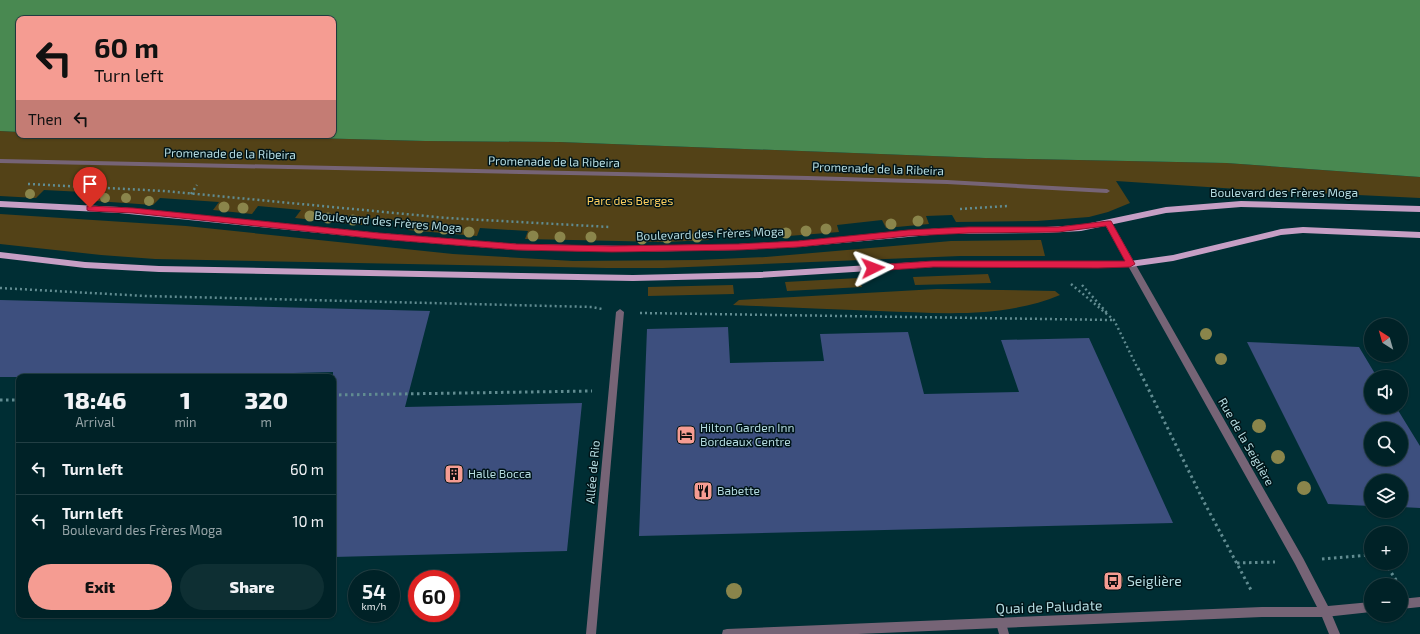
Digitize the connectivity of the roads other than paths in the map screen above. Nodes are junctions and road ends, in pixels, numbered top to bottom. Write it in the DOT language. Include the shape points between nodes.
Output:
graph roads {
  1 [pos="0,161"];
  2 [pos="1108,191"];
  3 [pos="0,204"];
  4 [pos="1420,209"];
  5 [pos="1108,223"];
  6 [pos="1420,235"];
  7 [pos="0,255"];
  8 [pos="1130,264"];
  9 [pos="620,312"];
  10 [pos="1420,602"];
  11 [pos="1408,603"];
  12 [pos="1364,608"];
  13 [pos="1325,612"];
  14 [pos="1002,629"];
  15 [pos="591,634"];
  16 [pos="727,634"];
  17 [pos="1335,634"];
  1 -- 2 [label="street, Promenade de la Ribeira" via="816,178 952,182"];
  3 -- 5 [label="main road, Boulevard des Frères Moga" via="127,210 379,236 517,247 604,249 798,244 908,233 1058,230"];
  4 -- 5 [label="main road, Boulevard des Frères Moga" via="1241,204 1166,210"];
  5 -- 8 [label="street, Rue de la Seiglière"];
  6 -- 8 [label="main road" via="1303,230 1281,232 1180,256"];
  7 -- 8 [label="main road" via="85,265 159,269 633,278 760,275 933,264"];
  8 -- 13 [label="street, Rue de la Seiglière" via="1299,561"];
  9 -- 15 [label="street, Allée de Rio"];
  10 -- 11 [label="street"];
  12 -- 13 [label="street, Quai de Paludate"];
  13 -- 14 [label="street, Quai de Paludate" via="1262,612"];
  13 -- 17 [label="street, Rue de la Seiglière"];
  14 -- 16 [label="street, Quai de Paludate"];
}
